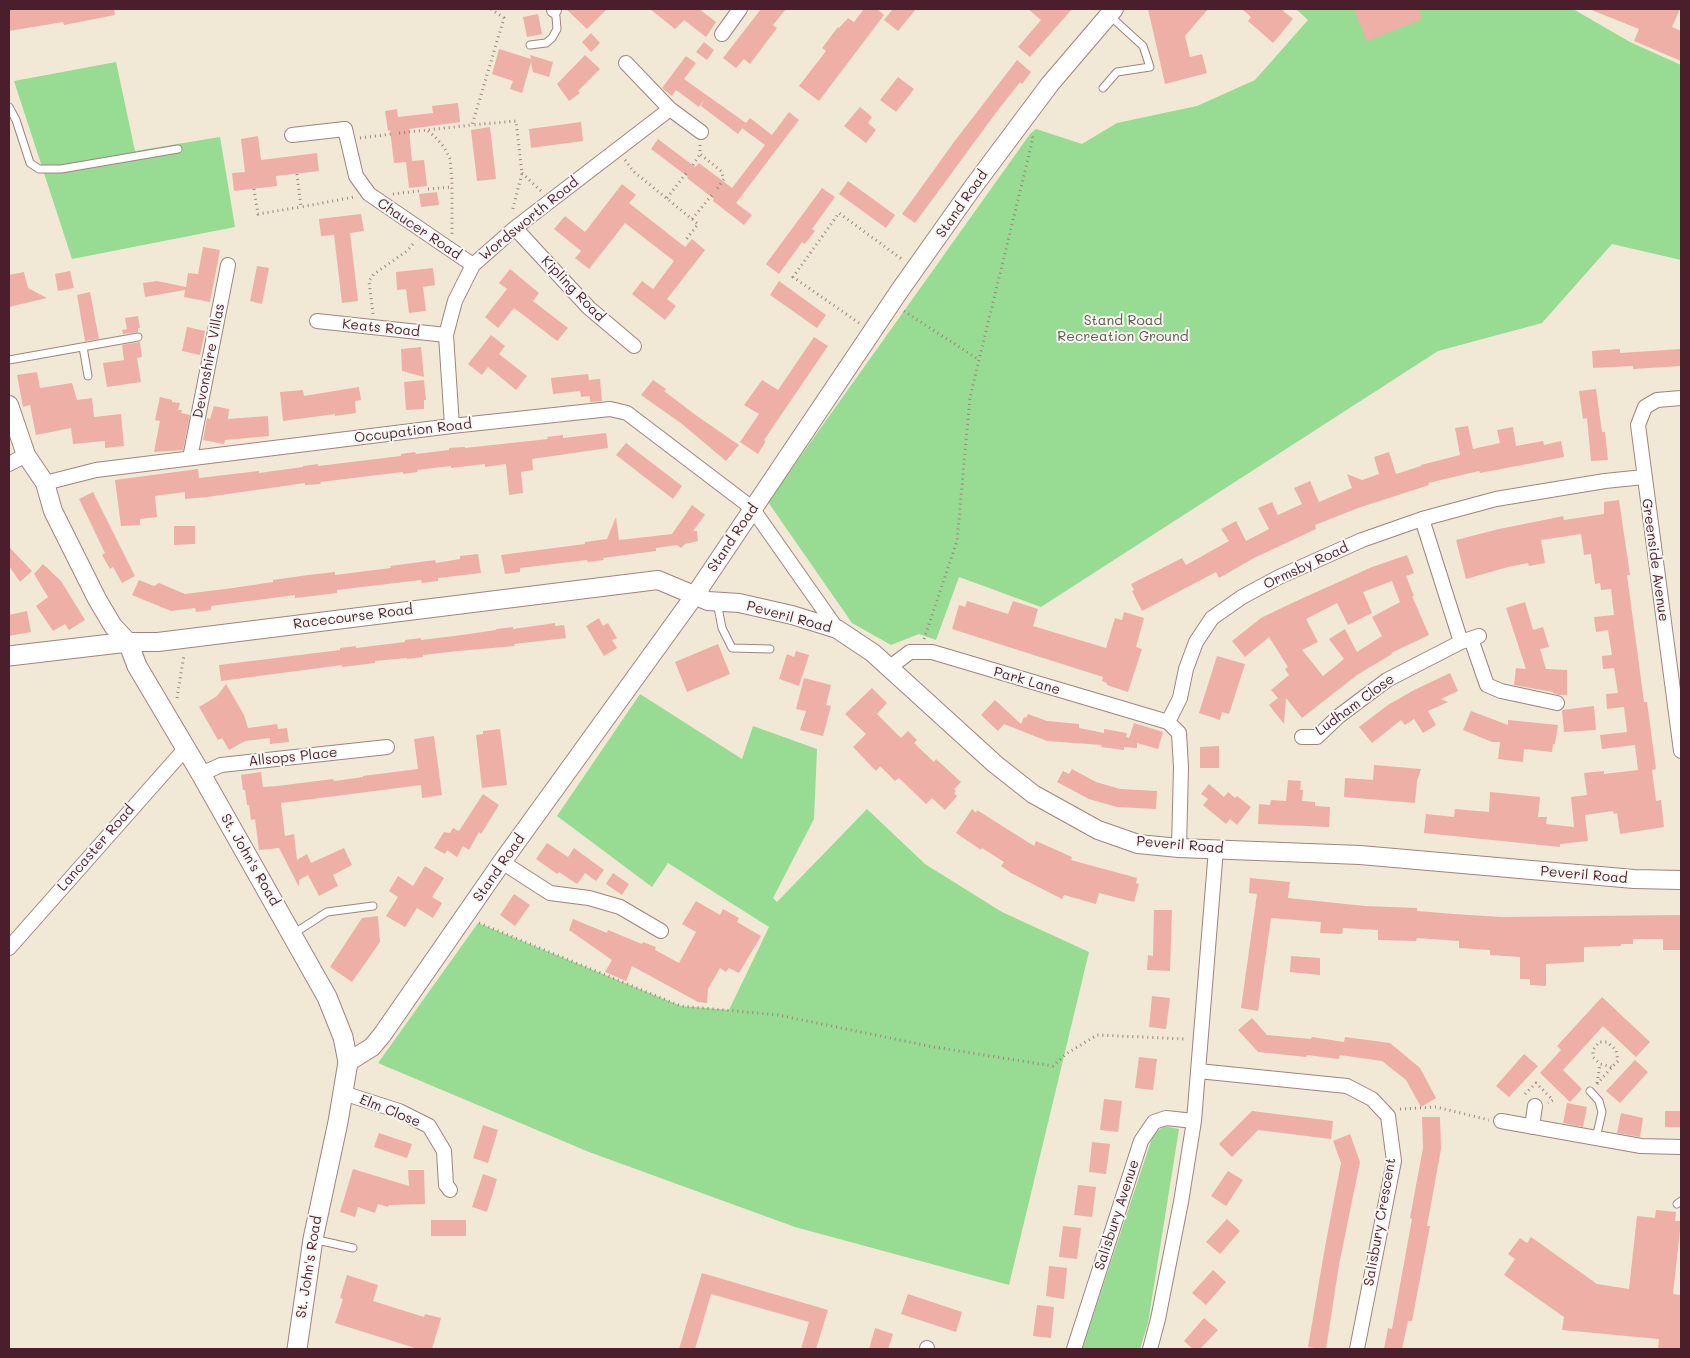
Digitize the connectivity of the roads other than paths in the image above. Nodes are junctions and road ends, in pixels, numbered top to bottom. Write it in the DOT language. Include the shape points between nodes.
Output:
graph roads {
  1 [pos="554,9"];
  2 [pos="734,11"];
  3 [pos="1111,12"];
  4 [pos="722,34"];
  5 [pos="530,46"];
  6 [pos="626,63"];
  7 [pos="1103,88"];
  8 [pos="9,106"];
  9 [pos="670,109"];
  10 [pos="701,132"];
  11 [pos="292,135"];
  12 [pos="178,149"];
  13 [pos="515,228"];
  14 [pos="228,265"];
  15 [pos="473,265"];
  16 [pos="317,321"];
  17 [pos="446,335"];
  18 [pos="138,337"];
  19 [pos="83,346"];
  20 [pos="634,346"];
  21 [pos="9,360"];
  22 [pos="88,376"];
  23 [pos="1681,398"];
  24 [pos="9,405"];
  25 [pos="452,426"];
  26 [pos="26,455"];
  27 [pos="190,458"];
  28 [pos="9,464"];
  29 [pos="1644,477"];
  30 [pos="45,483"];
  31 [pos="752,508"];
  32 [pos="1422,519"];
  33 [pos="695,595"];
  34 [pos="717,602"];
  35 [pos="837,630"];
  36 [pos="1471,639"];
  37 [pos="128,642"];
  38 [pos="770,650"];
  39 [pos="9,656"];
  40 [pos="890,667"];
  41 [pos="1678,698"];
  42 [pos="1557,703"];
  43 [pos="1168,722"];
  44 [pos="1302,737"];
  45 [pos="387,747"];
  46 [pos="185,749"];
  47 [pos="1681,751"];
  48 [pos="201,774"];
  49 [pos="1179,848"];
  50 [pos="1216,849"];
  51 [pos="502,862"];
  52 [pos="1681,880"];
  53 [pos="373,906"];
  54 [pos="661,931"];
  55 [pos="293,935"];
  56 [pos="9,948"];
  57 [pos="348,1062"];
  58 [pos="1198,1071"];
  59 [pos="1590,1091"];
  60 [pos="343,1093"];
  61 [pos="1535,1106"];
  62 [pos="1194,1120"];
  63 [pos="1502,1121"];
  64 [pos="1532,1126"];
  65 [pos="1596,1138"];
  66 [pos="1681,1147"];
  67 [pos="450,1190"];
  68 [pos="313,1239"];
  69 [pos="353,1248"];
  70 [pos="297,1349"];
  71 [pos="1074,1349"];
  72 [pos="1150,1349"];
  73 [pos="1357,1349"];
  1 -- 5 [label="lane" via="556,29 552,38 546,43"];
  2 -- 4 [label="street"];
  3 -- 7 [label="lane" via="1143,46 1150,67 1118,72"];
  3 -- 31 [label="street, Stand Road" via="1018,125"];
  6 -- 9 [label="street"];
  8 -- 12 [label="lane" via="30,164 39,169 61,169"];
  9 -- 10 [label="street"];
  9 -- 13 [label="street, Wordsworth Road"];
  11 -- 15 [label="street, Chaucer Road" via="345,129 356,176 369,194"];
  13 -- 15 [label="street, Wordsworth Road"];
  13 -- 20 [label="street, Kipling Road" via="589,308"];
  14 -- 27 [label="street, Devonshire Villas"];
  15 -- 17 [label="street, Wordsworth Road" via="455,301"];
  16 -- 17 [label="street, Keats Road"];
  17 -- 25 [label="street, Wordsworth Road"];
  18 -- 19 [label="lane"];
  19 -- 21 [label="lane"];
  19 -- 22 [label="lane"];
  23 -- 29 [label="street, Greenside Avenue" via="1657,400 1644,407 1638,425"];
  24 -- 26 [label="street, St. John's Road"];
  25 -- 27 [label="street, Occupation Road"];
  25 -- 31 [label="street, Occupation Road" via="610,409 627,413"];
  26 -- 28 [label="street"];
  26 -- 30 [label="street, St. John's Road"];
  27 -- 30 [label="street, Occupation Road" via="96,470"];
  29 -- 32 [label="street, Ormsby Road" via="1496,499"];
  29 -- 41 [label="street, Greenside Avenue"];
  30 -- 37 [label="street, St. John's Road" via="53,511 97,599 113,626"];
  31 -- 33 [label="street, Stand Road"];
  31 -- 35 [label="street, Occupation Road"];
  32 -- 36 [label="street"];
  32 -- 43 [label="street, Ormsby Road" via="1362,540 1279,577 1212,618 1196,642 1180,698"];
  33 -- 34 [label="street, Peveril Road"];
  33 -- 37 [label="street, Racecourse Road" via="658,580 158,642"];
  33 -- 51 [label="street, Stand Road"];
  34 -- 35 [label="street, Peveril Road" via="739,603 792,615"];
  34 -- 38 [label="lane" via="722,628 732,648"];
  35 -- 40 [label="street, Peveril Road"];
  36 -- 42 [label="street" via="1487,685"];
  36 -- 44 [label="street, Ludham Close" via="1386,680 1317,736"];
  37 -- 39 [label="main road, Racecourse Road"];
  37 -- 46 [label="main road, St. John's Road" via="137,666"];
  40 -- 43 [label="street, Park Lane" via="910,652 932,652"];
  40 -- 49 [label="street, Peveril Road" via="995,764 1033,794 1098,830 1138,844"];
  41 -- 47 [label="street, Greenside Avenue"];
  43 -- 49 [label="street" via="1179,733"];
  45 -- 48 [label="street, Allsops Place" via="221,765"];
  46 -- 48 [label="main road, St. John's Road"];
  46 -- 56 [label="street, Lancaster Road"];
  48 -- 55 [label="main road, St. John's Road"];
  49 -- 50 [label="street, Peveril Road"];
  50 -- 52 [label="street, Peveril Road" via="1360,855 1634,879"];
  50 -- 58 [label="street"];
  51 -- 54 [label="street" via="550,893 589,898 620,907"];
  51 -- 57 [label="street, Stand Road" via="372,1047"];
  53 -- 55 [label="lane" via="327,912"];
  55 -- 57 [label="main road, St. John's Road" via="327,997 343,1037"];
  57 -- 60 [label="main road, St. John's Road"];
  58 -- 62 [label="street"];
  58 -- 73 [label="street, Salisbury Crescent" via="1347,1086 1372,1099 1388,1116 1394,1161"];
  59 -- 65 [label="lane" via="1599,1101 1602,1112"];
  60 -- 67 [label="street, Elm Close" via="399,1111 429,1126 444,1151 446,1185"];
  60 -- 68 [label="main road, St. John's Road"];
  61 -- 64 [label="street"];
  62 -- 71 [label="street, Salisbury Avenue" via="1166,1118 1154,1122 1141,1141"];
  62 -- 72 [label="street" via="1177,1222"];
  63 -- 64 [label="street"];
  64 -- 65 [label="street"];
  65 -- 66 [label="street" via="1641,1146"];
  68 -- 69 [label="lane"];
  68 -- 70 [label="main road, St. John's Road"];
}
